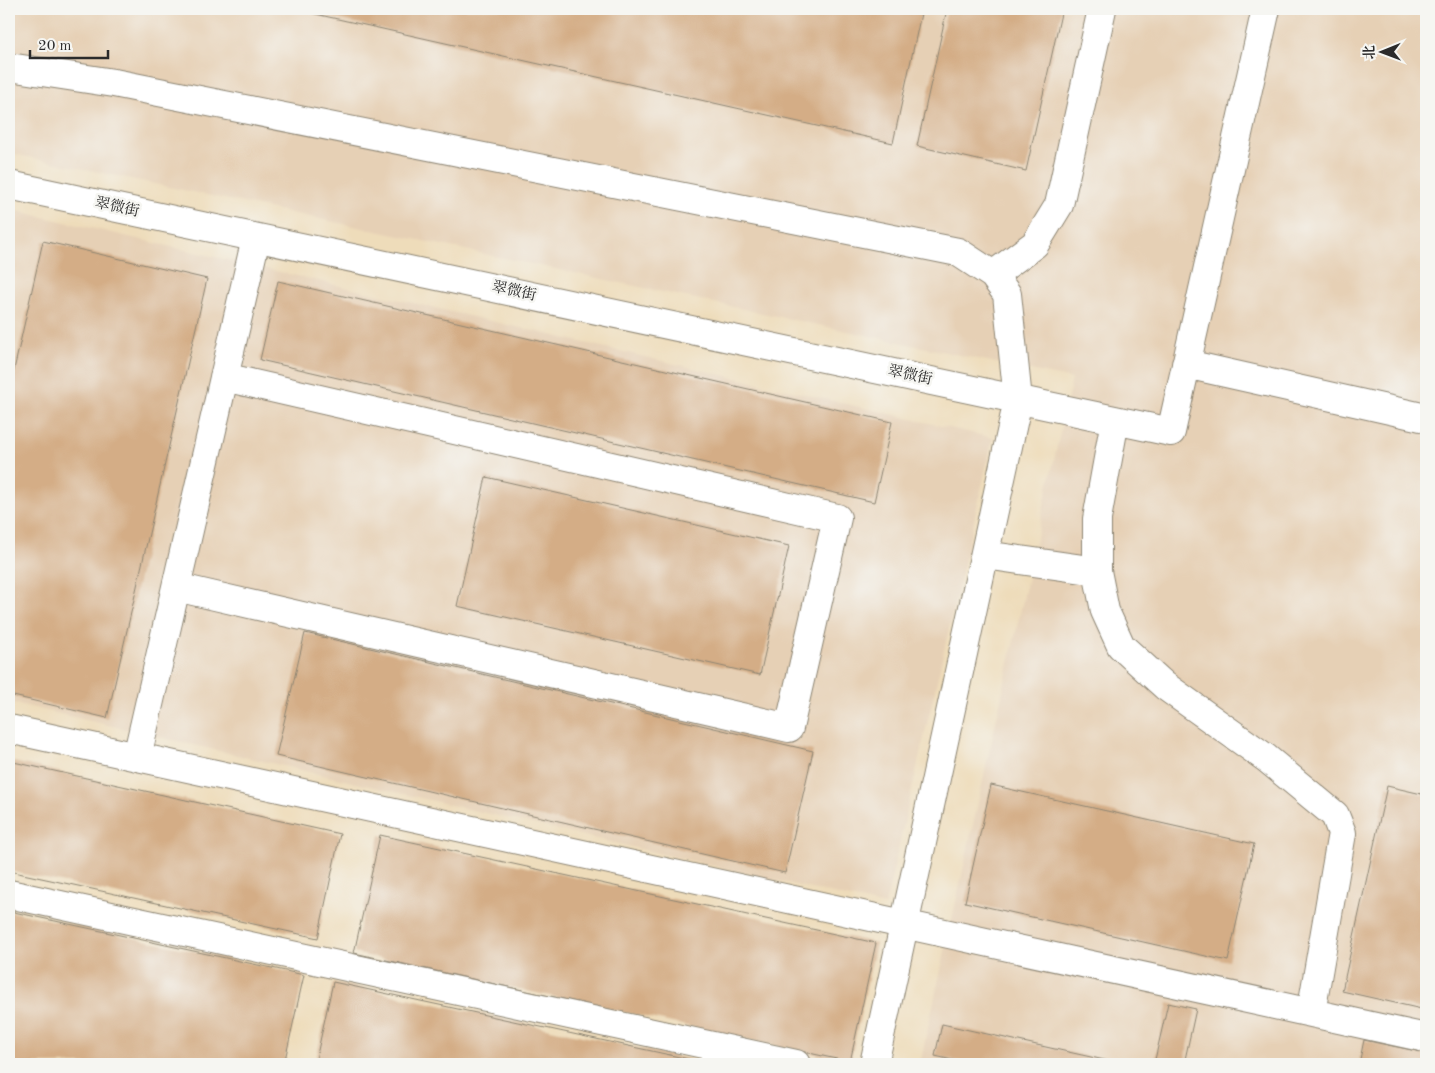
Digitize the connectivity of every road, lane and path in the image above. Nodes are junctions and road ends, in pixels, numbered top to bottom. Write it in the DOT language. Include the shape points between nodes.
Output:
graph roads {
  1 [pos="1102,9"];
  2 [pos="1266,9"];
  3 [pos="9,67"];
  4 [pos="9,185"];
  5 [pos="256,238"];
  6 [pos="992,275"];
  7 [pos="1186,364"];
  8 [pos="224,377"];
  9 [pos="1018,400"];
  10 [pos="1426,418"];
  11 [pos="1115,420"];
  12 [pos="985,555"];
  13 [pos="1098,571"];
  14 [pos="176,587"];
  15 [pos="9,729"];
  16 [pos="137,757"];
  17 [pos="9,894"];
  18 [pos="904,926"];
  19 [pos="1311,1013"];
  20 [pos="1426,1038"];
  21 [pos="796,1064"];
  22 [pos="874,1064"];
  1 -- 6 [label="street" via="1059,205 1035,244"];
  2 -- 7 [label="street"];
  3 -- 6 [label="street" via="114,83 958,252"];
  4 -- 5 [label="street, 翠微街"];
  5 -- 8 [label="street"];
  5 -- 9 [label="street, 翠微街"];
  6 -- 9 [label="street" via="1007,294"];
  7 -- 10 [label="street"];
  7 -- 11 [label="street, 翠微街" via="1171,432"];
  8 -- 14 [label="street"];
  8 -- 14 [label="street" via="837,518 789,728"];
  9 -- 11 [label="street, 翠微街"];
  9 -- 12 [label="street"];
  11 -- 13 [label="street" via="1097,519"];
  12 -- 13 [label="street"];
  12 -- 18 [label="street"];
  13 -- 19 [label="street" via="1105,611 1121,646 1165,686 1266,758 1336,815 1342,833"];
  14 -- 16 [label="street"];
  15 -- 16 [label="street"];
  16 -- 18 [label="street"];
  17 -- 21 [label="street"];
  18 -- 19 [label="street"];
  18 -- 22 [label="street"];
  19 -- 20 [label="street"];
}
